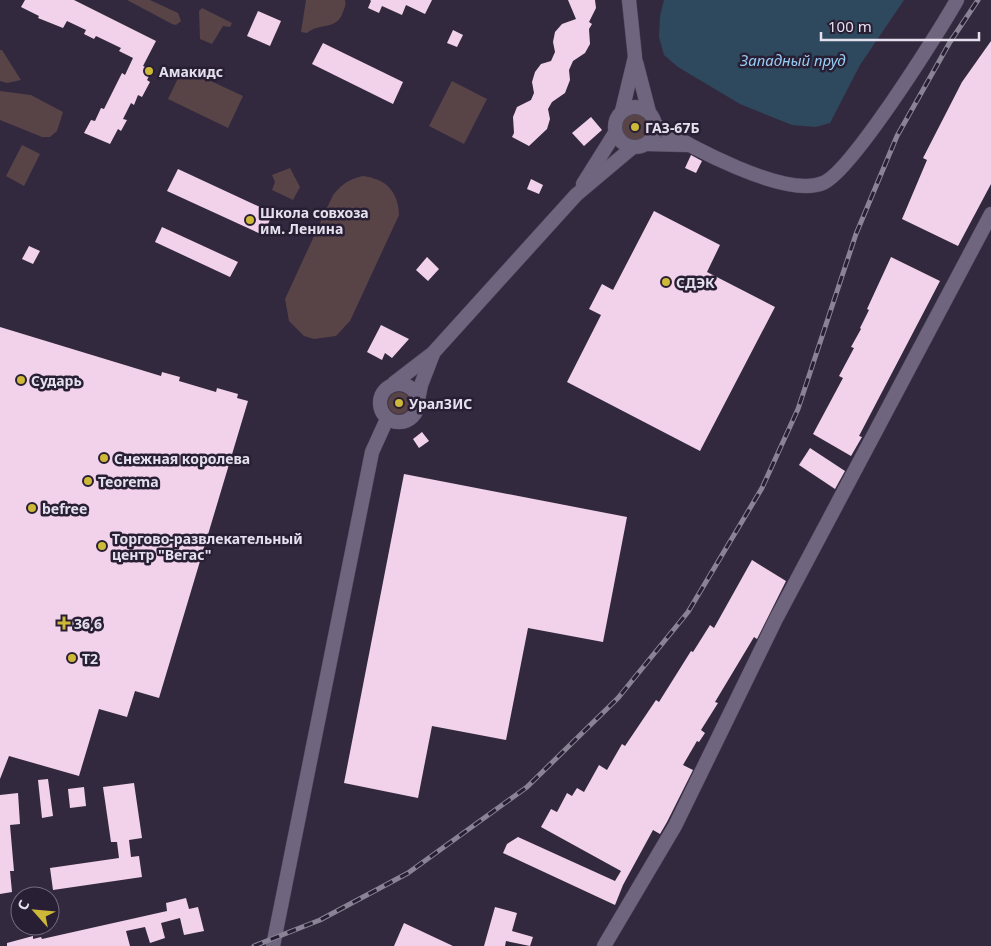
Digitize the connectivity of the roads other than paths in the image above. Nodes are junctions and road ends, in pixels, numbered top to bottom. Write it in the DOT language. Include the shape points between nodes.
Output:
graph roads {
  1 [pos="629,0"];
  2 [pos="957,0"];
  3 [pos="635,57"];
  4 [pos="622,111"];
  5 [pos="651,118"];
  6 [pos="615,133"];
  7 [pos="640,146"];
  8 [pos="688,146"];
  9 [pos="576,195"];
  10 [pos="991,214"];
  11 [pos="433,353"];
  12 [pos="394,384"];
  13 [pos="418,400"];
  14 [pos="387,419"];
  15 [pos="273,946"];
  16 [pos="604,946"];
  1 -- 3 [label="street"];
  2 -- 8 [label="street" via="878,120 843,166 824,183 803,187 782,183"];
  3 -- 4 [label="street"];
  3 -- 5 [label="street"];
  4 -- 5 [label="street" via="634,107"];
  4 -- 6 [label="street" via="616,119"];
  5 -- 7 [label="street" via="654,134"];
  5 -- 8 [label="street"];
  6 -- 7 [label="street" via="622,144"];
  6 -- 9 [label="street"];
  7 -- 8 [label="street"];
  7 -- 9 [label="street"];
  9 -- 11 [label="street"];
  10 -- 16 [label="street" via="776,619 675,826"];
  11 -- 12 [label="street"];
  11 -- 13 [label="street"];
  12 -- 13 [label="street" via="411,388"];
  12 -- 14 [label="street" via="380,397 380,409"];
  13 -- 14 [label="street" via="416,412 408,420"];
  14 -- 15 [label="street" via="372,452"];
}
